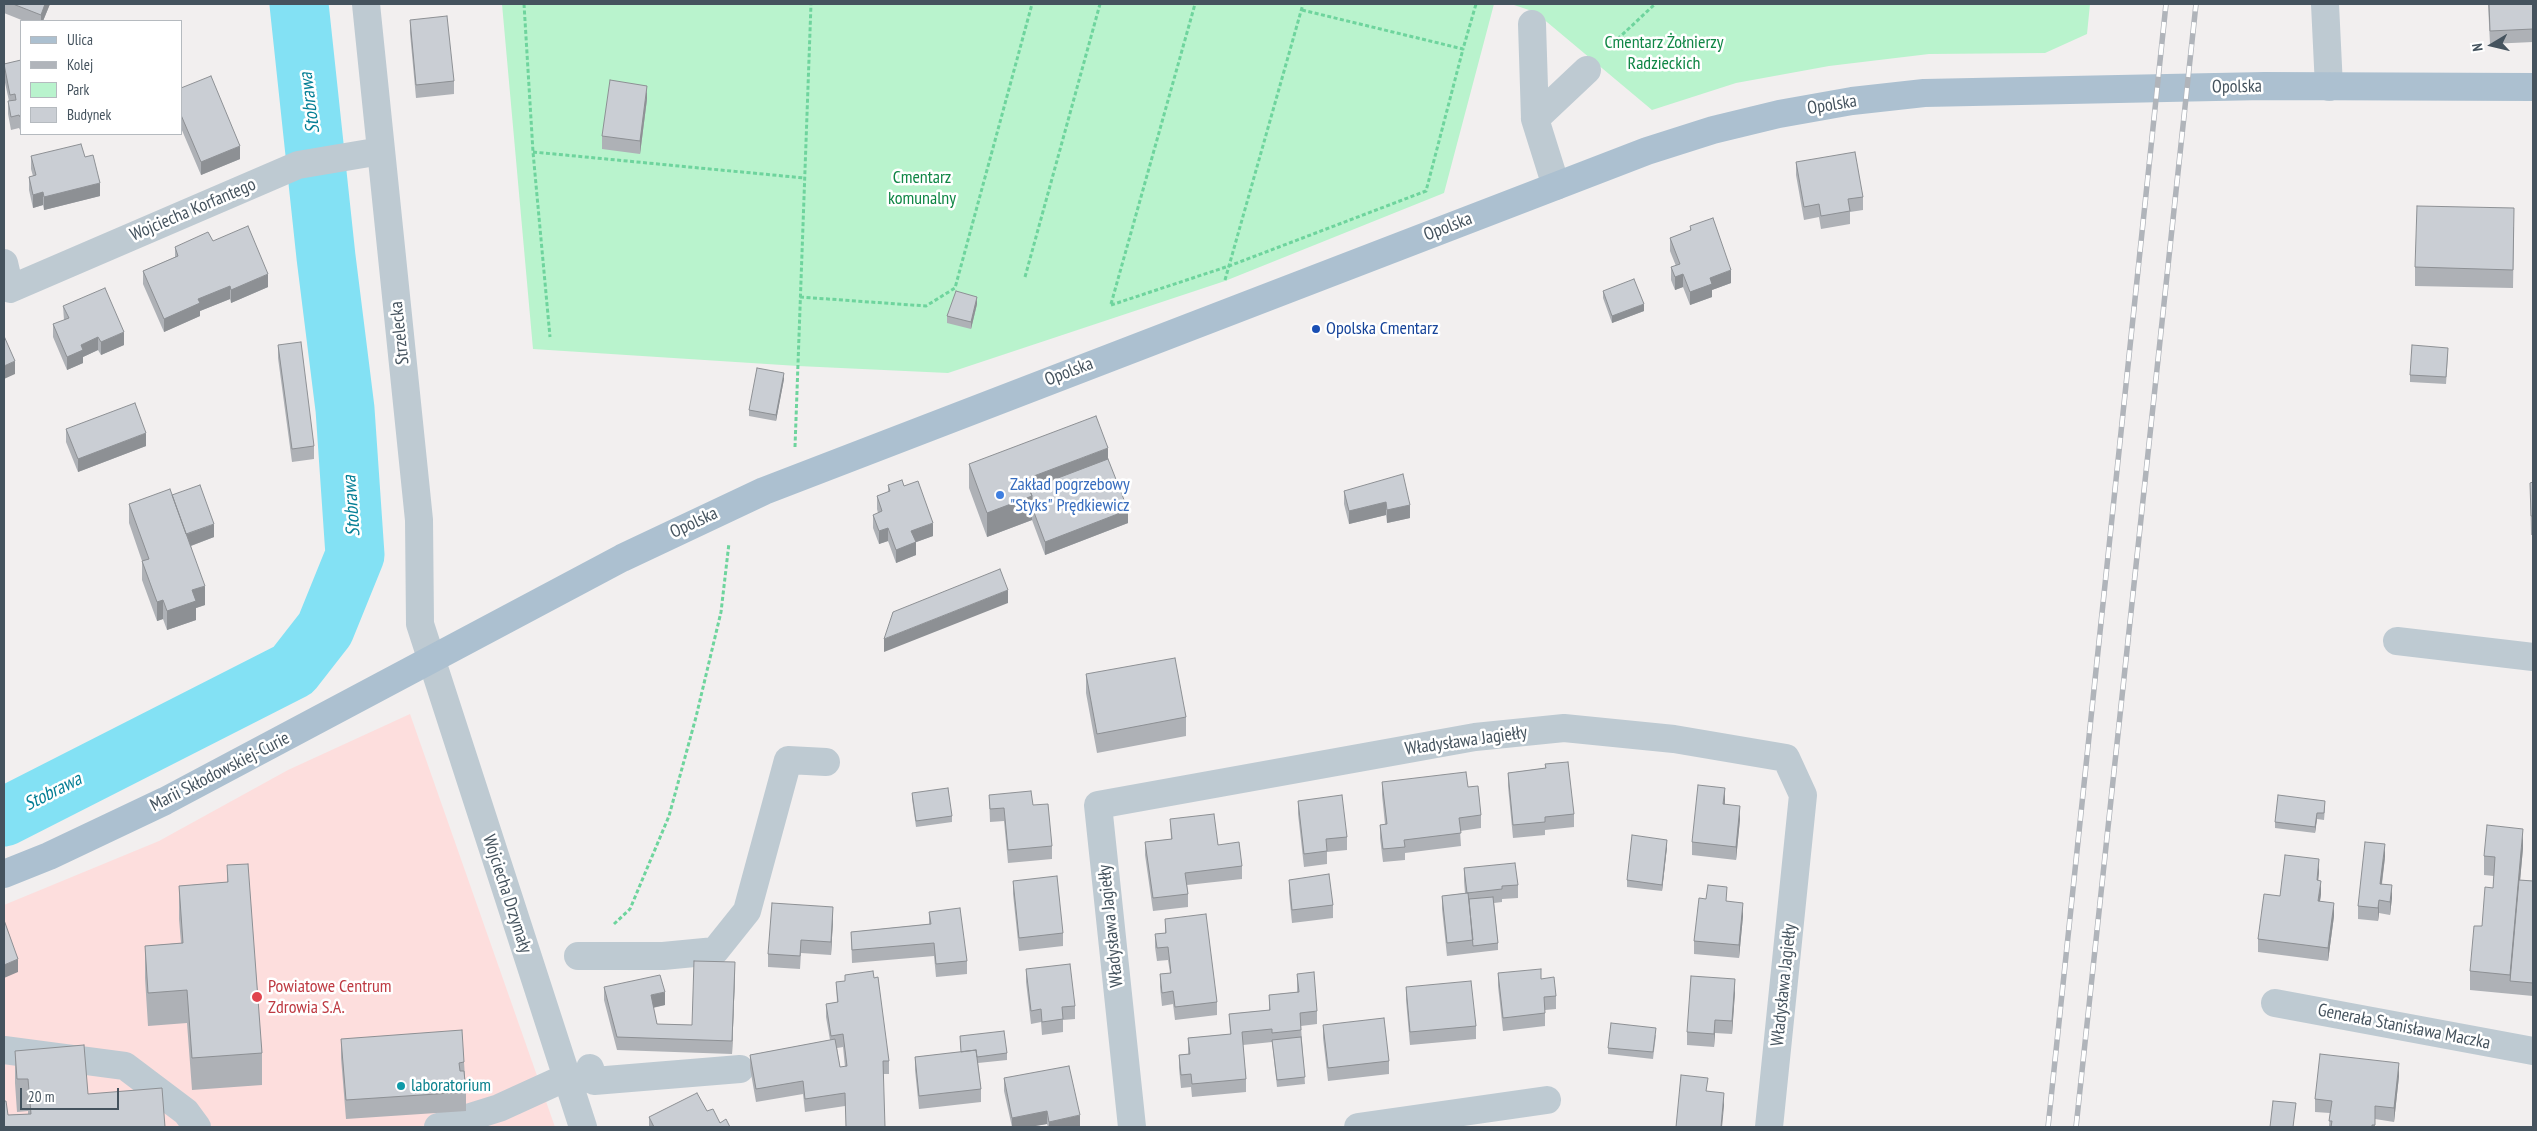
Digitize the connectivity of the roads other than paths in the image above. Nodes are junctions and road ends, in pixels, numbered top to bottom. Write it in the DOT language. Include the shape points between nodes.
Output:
graph roads {
  1 [pos="366,4"];
  2 [pos="2325,4"];
  3 [pos="1532,24"];
  4 [pos="1587,70"];
  5 [pos="2329,87"];
  6 [pos="2533,87"];
  7 [pos="1535,119"];
  8 [pos="381,151"];
  9 [pos="1556,186"];
  10 [pos="4,263"];
  11 [pos="7,290"];
  12 [pos="2397,641"];
  13 [pos="2533,657"];
  14 [pos="431,661"];
  15 [pos="826,762"];
  16 [pos="4,874"];
  17 [pos="578,956"];
  18 [pos="2275,1003"];
  19 [pos="4,1050"];
  20 [pos="2533,1051"];
  21 [pos="740,1069"];
  22 [pos="578,1072"];
  23 [pos="1547,1100"];
  24 [pos="197,1127"];
  25 [pos="438,1127"];
  26 [pos="583,1127"];
  27 [pos="1132,1127"];
  28 [pos="1358,1127"];
  29 [pos="1769,1127"];
  1 -- 8 [label="street, Strzelecka"];
  2 -- 5 [label="street"];
  3 -- 7 [label="street"];
  4 -- 7 [label="street"];
  5 -- 6 [label="main road, Opolska"];
  5 -- 9 [label="main road, Opolska" via="1952,93 1852,101 1713,130"];
  7 -- 9 [label="street"];
  8 -- 11 [label="street, Wojciecha Korfantego" via="298,165"];
  8 -- 14 [label="street, Strzelecka" via="419,520 420,624"];
  9 -- 14 [label="main road, Opolska" via="764,491 622,558"];
  10 -- 11 [label="street, Wojciecha Korfantego"];
  12 -- 13 [label="street"];
  14 -- 16 [label="main road, Marii Skłodowskiej-Curie" via="165,800"];
  14 -- 22 [label="street, Wojciecha Drzymały"];
  15 -- 17 [label="street" via="788,760 747,911 715,951 663,956"];
  18 -- 20 [label="street, Generała Stanisława Maczka"];
  19 -- 24 [label="street" via="125,1066 186,1112"];
  21 -- 22 [label="street" via="594,1080"];
  22 -- 25 [label="street" via="499,1108"];
  22 -- 26 [label="street, Wojciecha Drzymały"];
  23 -- 28 [label="street"];
  27 -- 29 [label="street, Władysława Jagiełły" via="1098,805 1475,737 1564,728 1674,738 1786,758 1803,795"];
}
